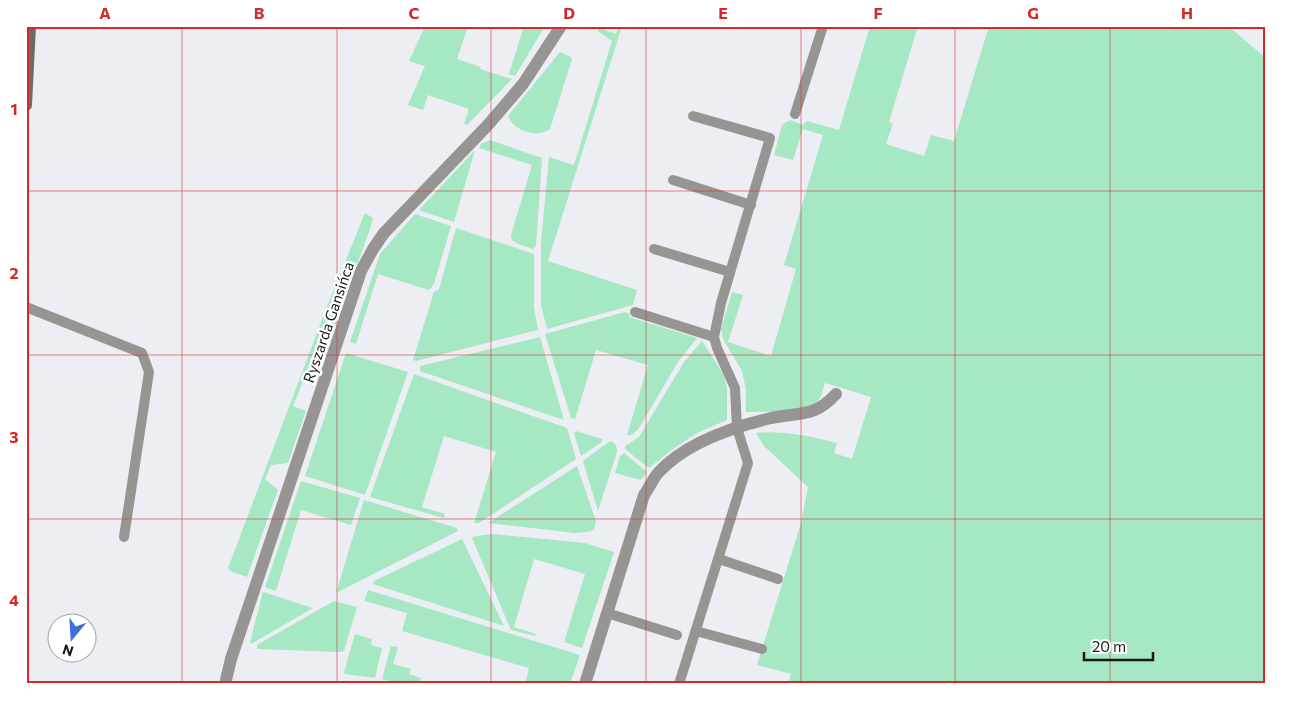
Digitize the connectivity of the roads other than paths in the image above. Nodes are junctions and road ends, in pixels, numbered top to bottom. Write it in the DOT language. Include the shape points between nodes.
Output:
graph roads {
  1 [pos="30,26"];
  2 [pos="561,26"];
  3 [pos="823,26"];
  4 [pos="26,105"];
  5 [pos="796,114"];
  6 [pos="693,116"];
  7 [pos="673,180"];
  8 [pos="750,205"];
  9 [pos="654,249"];
  10 [pos="730,272"];
  11 [pos="26,307"];
  12 [pos="635,312"];
  13 [pos="714,337"];
  14 [pos="836,394"];
  15 [pos="737,428"];
  16 [pos="124,537"];
  17 [pos="719,559"];
  18 [pos="778,579"];
  19 [pos="607,613"];
  20 [pos="696,631"];
  21 [pos="677,635"];
  22 [pos="762,650"];
  23 [pos="225,684"];
  24 [pos="585,684"];
  25 [pos="679,684"];
  1 -- 4 [label="main road"];
  2 -- 23 [label="street, Ryszarda Gansińca" via="523,84 372,249 361,271"];
  3 -- 5 [label="lane"];
  6 -- 8 [label="lane" via="770,138"];
  7 -- 8 [label="lane"];
  8 -- 10 [label="lane"];
  9 -- 10 [label="lane"];
  10 -- 13 [label="lane"];
  11 -- 16 [label="lane" via="142,354 147,365 149,372"];
  12 -- 13 [label="lane"];
  13 -- 15 [label="lane" via="735,388"];
  14 -- 15 [label="street" via="815,411 771,418"];
  15 -- 17 [label="lane" via="748,463"];
  15 -- 19 [label="street" via="677,455 658,473 644,496"];
  17 -- 18 [label="lane"];
  17 -- 20 [label="lane"];
  19 -- 21 [label="lane"];
  19 -- 24 [label="street"];
  20 -- 22 [label="lane"];
  20 -- 25 [label="lane"];
}
